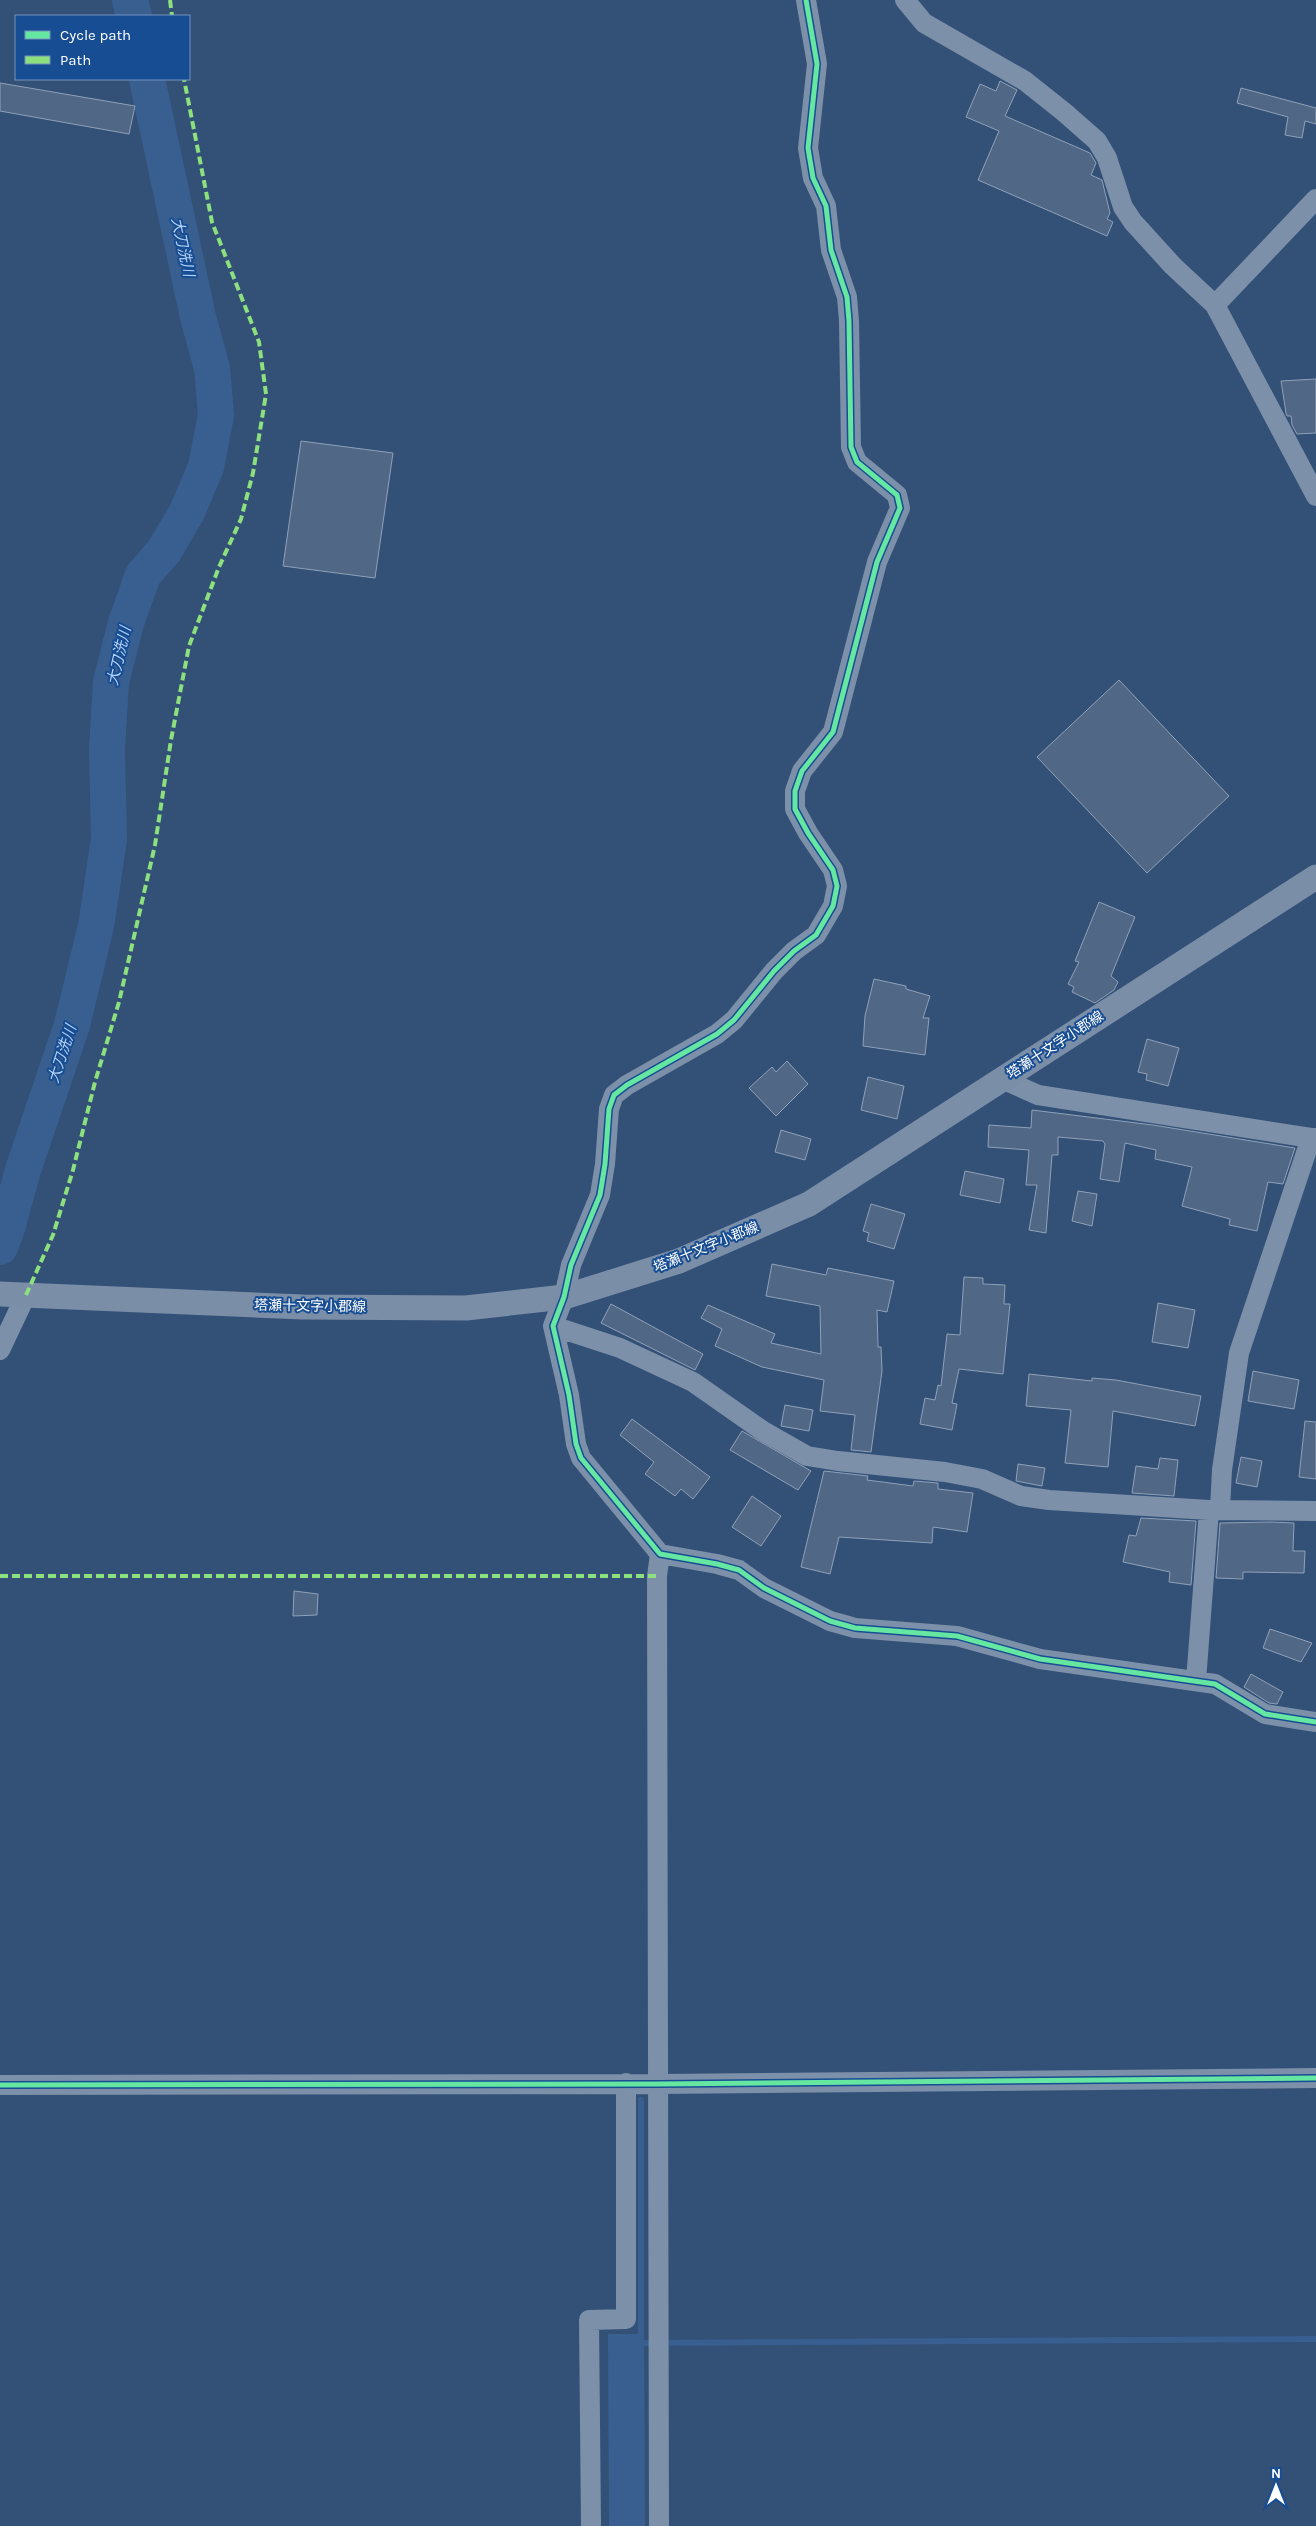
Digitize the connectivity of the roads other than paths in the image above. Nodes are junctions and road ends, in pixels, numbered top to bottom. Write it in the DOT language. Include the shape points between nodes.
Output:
graph roads {
  1 [pos="806,0"];
  2 [pos="905,0"];
  3 [pos="1316,199"];
  4 [pos="1215,305"];
  5 [pos="1316,496"];
  6 [pos="1316,877"];
  7 [pos="1002,1080"];
  8 [pos="1314,1138"];
  9 [pos="13,1294"];
  10 [pos="564,1297"];
  11 [pos="554,1326"];
  12 [pos="0,1350"];
  13 [pos="1214,1509"];
  14 [pos="1316,1511"];
  15 [pos="660,1554"];
  16 [pos="1196,1681"];
  17 [pos="1316,1722"];
  18 [pos="1316,2078"];
  19 [pos="626,2084"];
  20 [pos="659,2084"];
  21 [pos="0,2085"];
  22 [pos="591,2526"];
  23 [pos="659,2526"];
  1 -- 10 [label="street" via="817,64 808,148 813,178 826,206 831,250 847,297 851,447 857,462 897,495 900,508 876,562 833,732 802,770 795,791 795,809 833,870 838,886 833,906 816,935 774,971 734,1020 717,1034 614,1095 609,1109 600,1195 571,1265"];
  2 -- 4 [label="street" via="924,24 1025,81 1097,141 1108,158 1123,207 1133,222"];
  3 -- 4 [label="street"];
  4 -- 5 [label="street"];
  6 -- 7 [label="main road, 塔瀬十文字小郡線"];
  7 -- 8 [label="street" via="1038,1095"];
  7 -- 10 [label="main road, 塔瀬十文字小郡線" via="809,1204 679,1261"];
  8 -- 13 [label="street" via="1240,1353"];
  9 -- 10 [label="main road, 塔瀬十文字小郡線" via="303,1307 447,1308"];
  9 -- 12 [label="street"];
  10 -- 11 [label="street"];
  11 -- 13 [label="street" via="620,1348 693,1382 763,1431 807,1456 945,1472 982,1479 1021,1496 1049,1500"];
  11 -- 15 [label="street" via="581,1458"];
  13 -- 14 [label="street"];
  13 -- 16 [label="street"];
  15 -- 16 [label="street" via="739,1570 764,1588 830,1620 855,1628 957,1636 1040,1659"];
  15 -- 20 [label="street" via="657,1576"];
  16 -- 17 [label="street" via="1215,1684 1265,1714"];
  18 -- 20 [label="street"];
  19 -- 20 [label="street"];
  19 -- 21 [label="street"];
  19 -- 22 [label="street" via="626,2319 589,2320"];
  20 -- 23 [label="street"];
}
